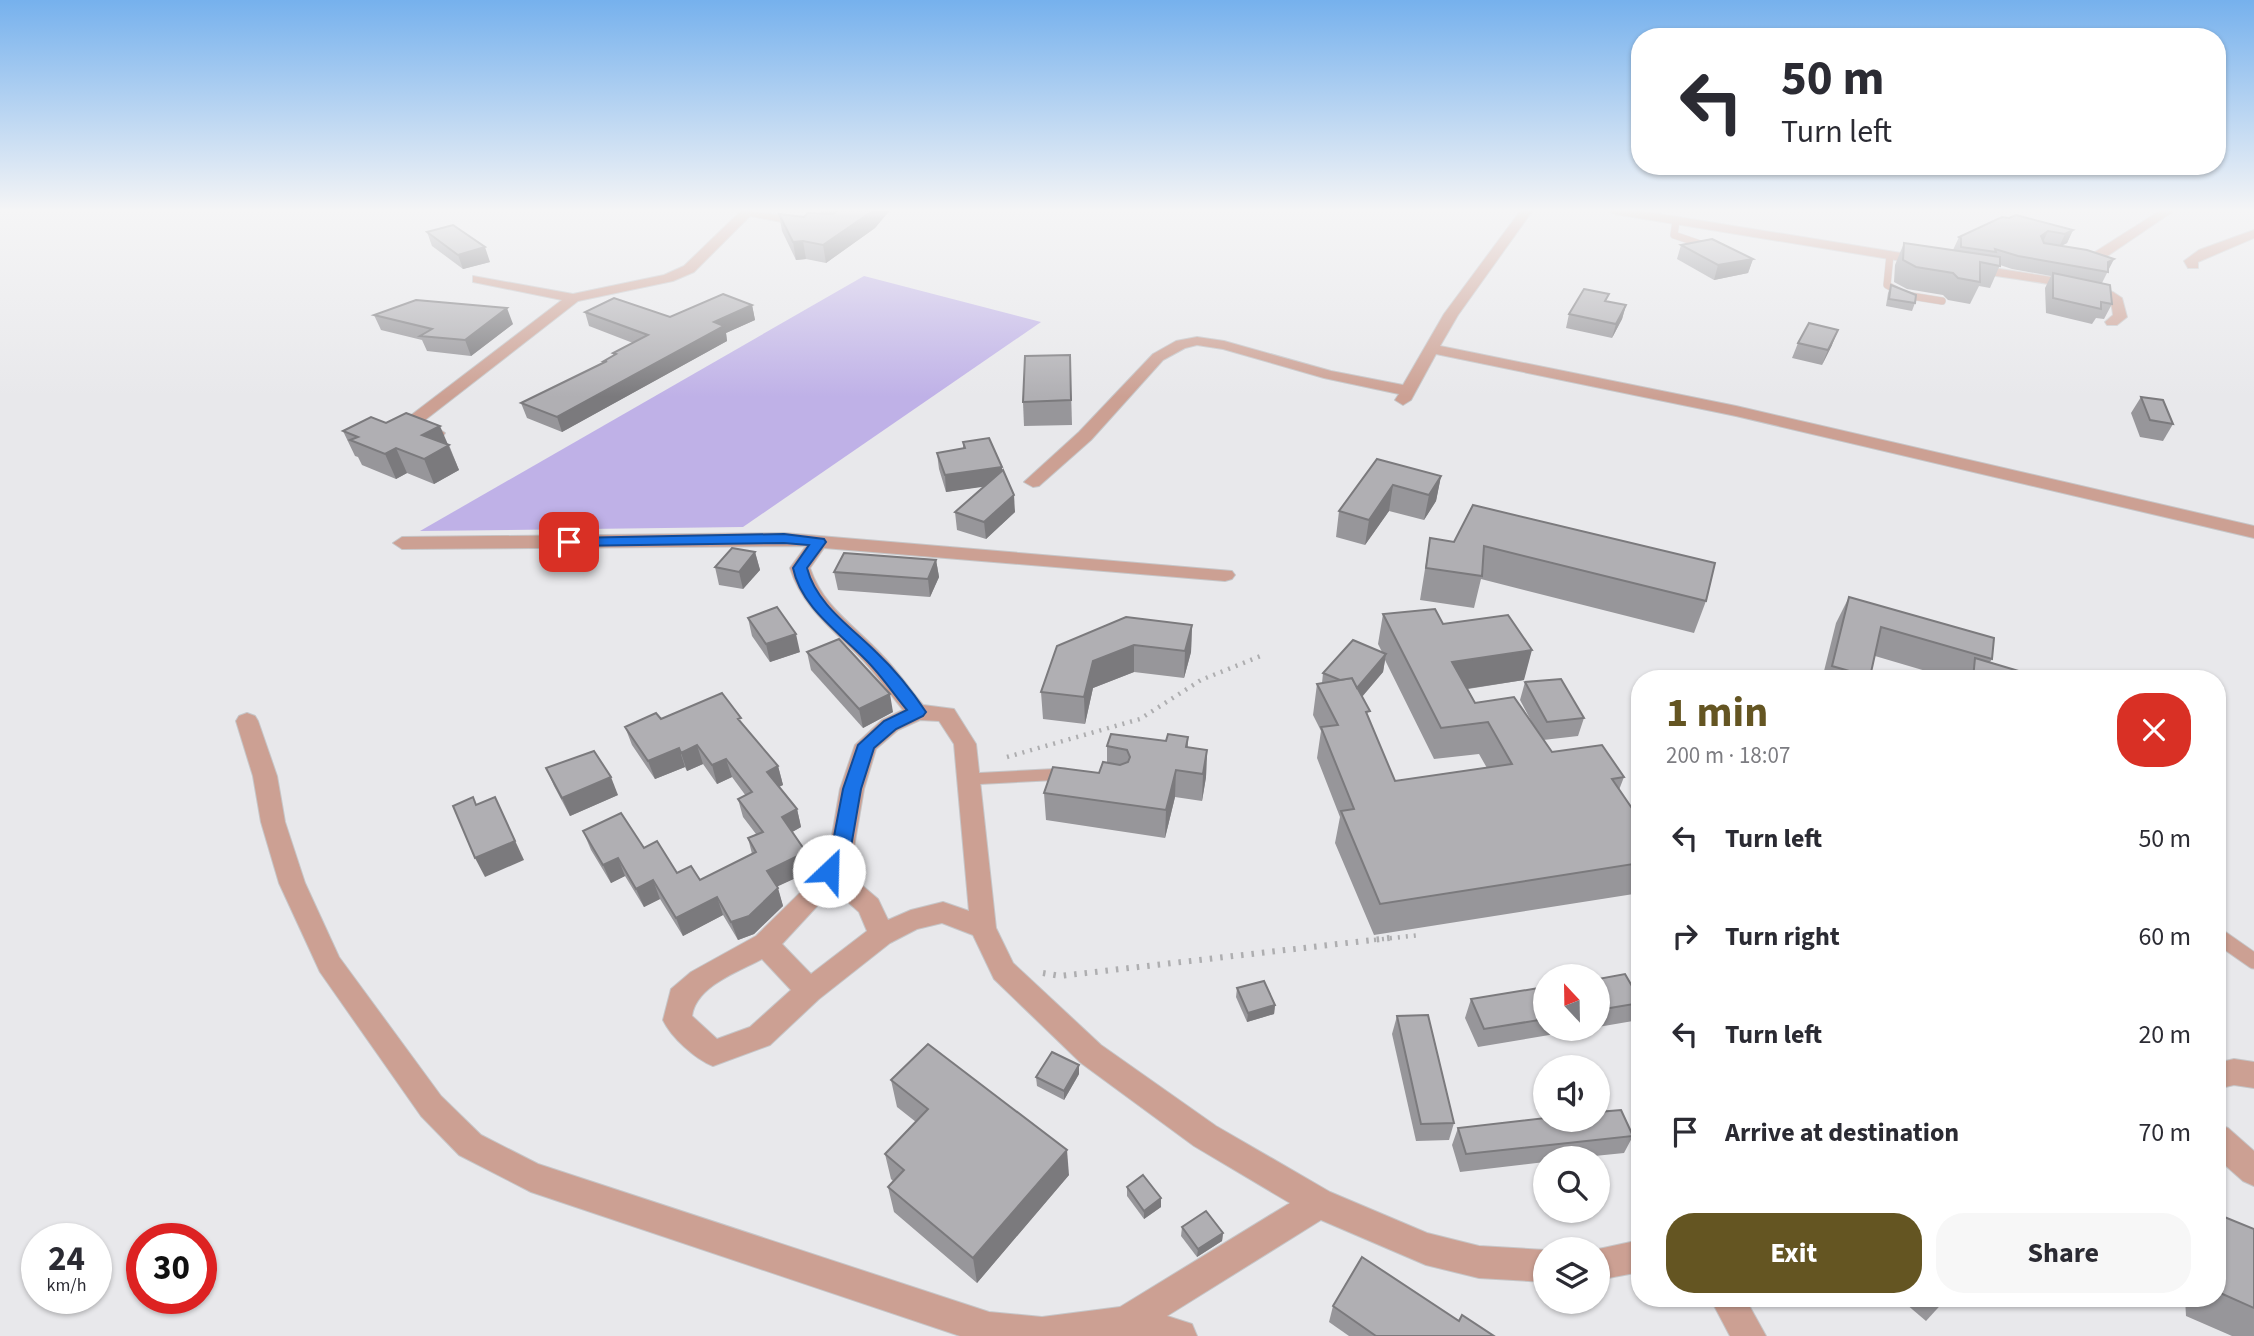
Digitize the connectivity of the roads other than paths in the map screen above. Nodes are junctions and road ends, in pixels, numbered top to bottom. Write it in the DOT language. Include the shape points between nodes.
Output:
graph roads {
  1 [pos="683,272"];
  2 [pos="1481,272"];
  3 [pos="1888,272"];
  4 [pos="1996,272"];
  5 [pos="478,279"];
  6 [pos="573,298"];
  7 [pos="1942,301"];
  8 [pos="2112,322"];
  9 [pos="1431,349"];
  10 [pos="443,436"];
  11 [pos="1033,482"];
  12 [pos="2254,532"];
  13 [pos="819,542"];
  14 [pos="401,543"];
  15 [pos="1225,575"];
  16 [pos="917,712"];
  17 [pos="247,721"];
  18 [pos="1081,777"];
  19 [pos="970,779"];
  20 [pos="829,871"];
  21 [pos="983,928"];
  22 [pos="881,934"];
  23 [pos="2226,942"];
  24 [pos="765,944"];
  25 [pos="2254,961"];
  26 [pos="808,991"];
  27 [pos="2226,1074"];
  28 [pos="2254,1074"];
  29 [pos="2226,1146"];
  30 [pos="2226,1161"];
  31 [pos="2254,1171"];
  32 [pos="1319,1202"];
  33 [pos="1631,1258"];
  34 [pos="1610,1262"];
  35 [pos="1533,1265"];
  36 [pos="1732,1307"];
  37 [pos="1125,1323"];
  38 [pos="1180,1336"];
  39 [pos="1749,1336"];
  1 -- 6 [label="street"];
  2 -- 9 [label="street"];
  3 -- 7 [label="lane" via="1890,289"];
  4 -- 8 [label="street" via="2110,295 2120,317"];
  5 -- 6 [label="street"];
  6 -- 10 [label="street" via="416,419"];
  9 -- 11 [label="street" via="1406,395 1224,345 1181,344 1158,357 1085,436"];
  9 -- 12 [label="street" via="1749,414"];
  13 -- 14 [label="street" via="784,538"];
  13 -- 15 [label="street"];
  13 -- 16 [label="street" via="800,568 804,586"];
  16 -- 19 [label="street" via="946,715 965,744"];
  16 -- 20 [label="street" via="890,725 866,745 852,789 842,847"];
  17 -- 37 [label="street" via="292,883 329,964 431,1106 470,1145 530,1177 989,1329 1042,1334"];
  18 -- 19 [label="lane" via="1043,773"];
  19 -- 21 [label="street"];
  20 -- 22 [label="street" via="869,906"];
  20 -- 24 [label="street" via="820,889"];
  21 -- 22 [label="street" via="943,912"];
  21 -- 32 [label="street" via="1003,971 1091,1054 1205,1136"];
  22 -- 26 [label="street"];
  23 -- 25 [label="lane"];
  24 -- 26 [label="street"];
  24 -- 26 [label="street" via="701,980 681,997 677,1020 713,1054 760,1036"];
  27 -- 28 [label="street"];
  29 -- 31 [label="street"];
  30 -- 31 [label="street"];
  32 -- 35 [label="street" via="1426,1250 1479,1262"];
  32 -- 37 [label="street"];
  33 -- 34 [label="street"];
  36 -- 39 [label="street"];
  37 -- 38 [label="street"];
}
